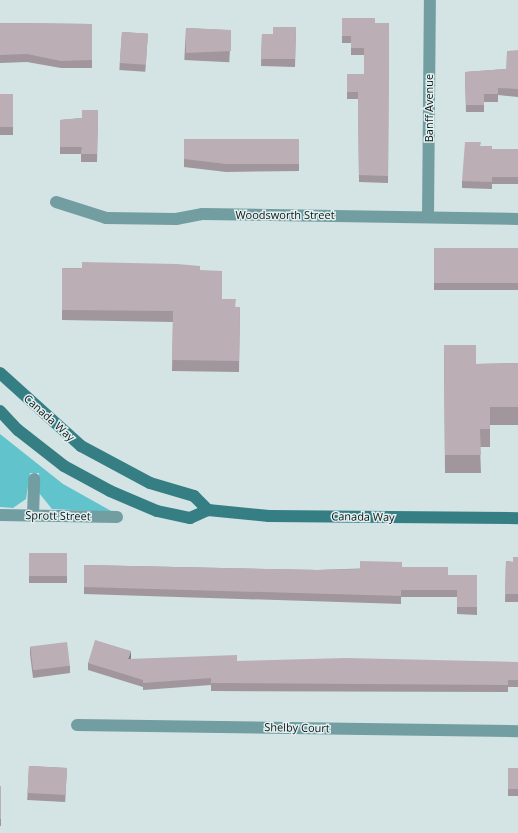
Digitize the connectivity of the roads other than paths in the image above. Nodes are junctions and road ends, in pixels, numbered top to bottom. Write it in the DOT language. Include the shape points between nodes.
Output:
graph roads {
  1 [pos="430,0"];
  2 [pos="56,202"];
  3 [pos="428,217"];
  4 [pos="518,219"];
  5 [pos="0,373"];
  6 [pos="0,411"];
  7 [pos="34,479"];
  8 [pos="208,510"];
  9 [pos="0,515"];
  10 [pos="33,515"];
  11 [pos="117,517"];
  12 [pos="518,518"];
  13 [pos="77,725"];
  14 [pos="518,731"];
  1 -- 3 [label="street, Banff Avenue"];
  2 -- 3 [label="street, Woodsworth Street" via="106,218 176,219 202,214"];
  3 -- 4 [label="street, Woodsworth Street"];
  5 -- 8 [label="main road, Canada Way" via="81,446 150,483 194,496"];
  6 -- 8 [label="main road, Canada Way" via="18,430 64,466 110,491 157,511 190,518"];
  7 -- 10 [label="street"];
  8 -- 12 [label="main road, Canada Way" via="269,516"];
  9 -- 10 [label="street, Sprott Street"];
  10 -- 11 [label="street, Sprott Street"];
  13 -- 14 [label="street, Shelby Court"];
}
